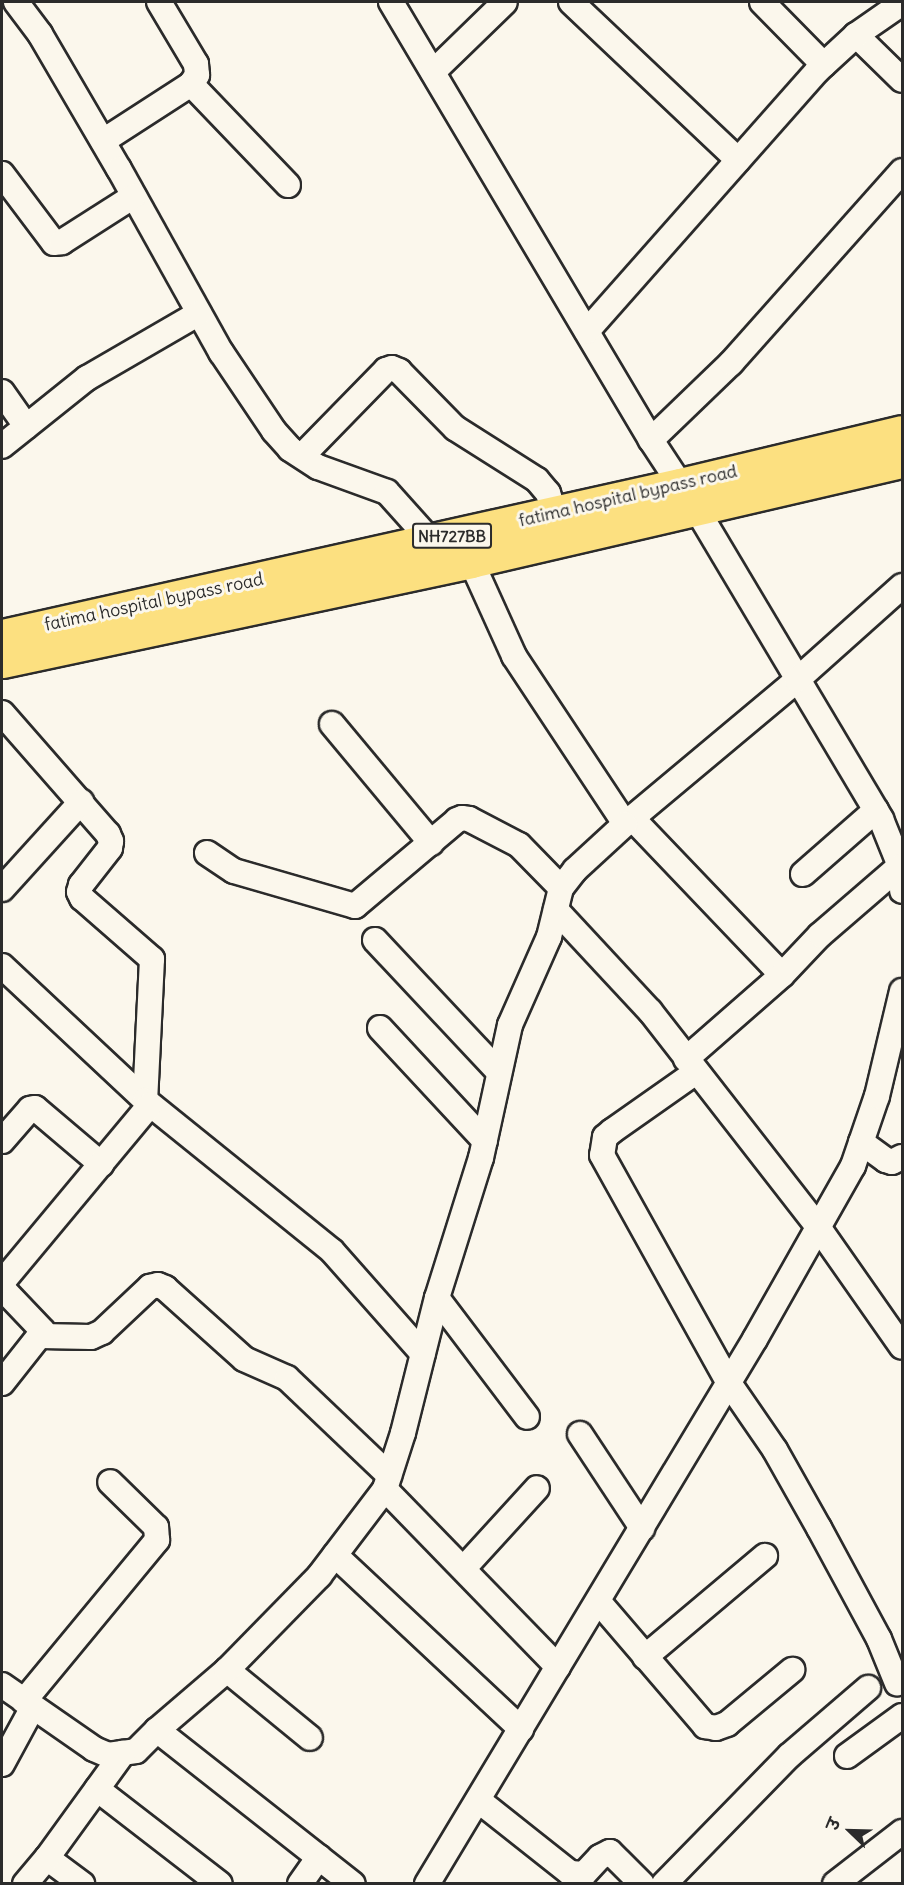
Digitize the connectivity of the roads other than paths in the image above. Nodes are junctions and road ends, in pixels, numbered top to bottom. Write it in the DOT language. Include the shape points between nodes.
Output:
graph roads {
  1 [pos="15,2"];
  2 [pos="159,2"];
  3 [pos="391,2"];
  4 [pos="505,2"];
  5 [pos="571,2"];
  6 [pos="762,2"];
  7 [pos="903,3"];
  8 [pos="856,34"];
  9 [pos="824,65"];
  10 [pos="433,72"];
  11 [pos="903,80"];
  12 [pos="191,84"];
  13 [pos="103,141"];
  14 [pos="738,160"];
  15 [pos="903,171"];
  16 [pos="2,174"];
  17 [pos="288,185"];
  18 [pos="134,196"];
  19 [pos="199,313"];
  20 [pos="586,331"];
  21 [pos="2,392"];
  22 [pos="26,426"];
  23 [pos="651,440"];
  24 [pos="2,446"];
  25 [pos="898,447"];
  26 [pos="302,456"];
  27 [pos="688,498"];
  28 [pos="554,512"];
  29 [pos="431,541"];
  30 [pos="471,561"];
  31 [pos="900,592"];
  32 [pos="2,636"];
  33 [pos="2,661"];
  34 [pos="797,680"];
  35 [pos="2,713"];
  36 [pos="332,724"];
  37 [pos="81,802"];
  38 [pos="876,810"];
  39 [pos="629,821"];
  40 [pos="431,843"];
  41 [pos="207,853"];
  42 [pos="900,866"];
  43 [pos="804,874"];
  44 [pos="2,889"];
  45 [pos="903,891"];
  46 [pos="558,899"];
  47 [pos="375,940"];
  48 [pos="2,966"];
  49 [pos="782,975"];
  50 [pos="903,991"];
  51 [pos="380,1028"];
  52 [pos="691,1065"];
  53 [pos="500,1072"];
  54 [pos="148,1102"];
  55 [pos="2,1141"];
  56 [pos="485,1141"];
  57 [pos="861,1142"];
  58 [pos="903,1156"];
  59 [pos="100,1164"];
  60 [pos="818,1227"];
  61 [pos="437,1298"];
  62 [pos="42,1336"];
  63 [pos="903,1347"];
  64 [pos="423,1354"];
  65 [pos="2,1383"];
  66 [pos="729,1383"];
  67 [pos="527,1417"];
  68 [pos="580,1434"];
  69 [pos="110,1482"];
  70 [pos="387,1482"];
  71 [pos="537,1488"];
  72 [pos="642,1528"];
  73 [pos="335,1555"];
  74 [pos="765,1557"];
  75 [pos="464,1568"];
  76 [pos="598,1601"];
  77 [pos="645,1657"];
  78 [pos="558,1667"];
  79 [pos="227,1670"];
  80 [pos="792,1670"];
  81 [pos="2,1685"];
  82 [pos="868,1688"];
  83 [pos="901,1688"];
  84 [pos="28,1704"];
  85 [pos="903,1716"];
  86 [pos="157,1730"];
  87 [pos="521,1730"];
  88 [pos="310,1738"];
  89 [pos="123,1753"];
  90 [pos="847,1756"];
  91 [pos="2,1764"];
  92 [pos="97,1789"];
  93 [pos="478,1800"];
  94 [pos="903,1832"];
  95 [pos="319,1857"];
  96 [pos="47,1858"];
  97 [pos="25,1884"];
  98 [pos="82,1884"];
  99 [pos="219,1884"];
  100 [pos="300,1884"];
  101 [pos="353,1884"];
  102 [pos="427,1884"];
  103 [pos="642,1884"];
  104 [pos="664,1884"];
  105 [pos="835,1884"];
  1 -- 13 [label="street" via="40,34"];
  2 -- 12 [label="street" via="196,64 197,75"];
  3 -- 10 [label="street"];
  4 -- 10 [label="street"];
  5 -- 14 [label="street"];
  6 -- 9 [label="street"];
  7 -- 8 [label="street"];
  8 -- 9 [label="street"];
  8 -- 11 [label="street"];
  9 -- 14 [label="street"];
  10 -- 20 [label="street"];
  12 -- 13 [label="street"];
  12 -- 17 [label="street"];
  13 -- 18 [label="street"];
  14 -- 20 [label="street"];
  15 -- 23 [label="street" via="731,363"];
  16 -- 18 [label="street" via="54,243 62,242"];
  18 -- 19 [label="street"];
  19 -- 22 [label="street" via="87,378"];
  19 -- 26 [label="street" via="274,431"];
  20 -- 23 [label="street"];
  21 -- 22 [label="street"];
  22 -- 24 [label="street"];
  23 -- 27 [label="street"];
  25 -- 27 [label="highway, fatima hospital bypass road / NH727BB"];
  26 -- 28 [label="street" via="386,370 393,368 455,428 537,480 548,493"];
  26 -- 29 [label="street" via="318,467 387,492"];
  27 -- 28 [label="highway, fatima hospital bypass road / NH727BB"];
  27 -- 30 [label="highway, fatima hospital bypass road / NH727BB"];
  27 -- 34 [label="street"];
  28 -- 29 [label="highway, fatima hospital bypass road / NH727BB"];
  29 -- 32 [label="highway, fatima hospital bypass road / NH727BB"];
  30 -- 33 [label="highway, fatima hospital bypass road / NH727BB"];
  30 -- 39 [label="street" via="514,656"];
  31 -- 34 [label="street"];
  34 -- 38 [label="street"];
  34 -- 39 [label="street"];
  35 -- 37 [label="street"];
  36 -- 40 [label="street"];
  37 -- 44 [label="street"];
  37 -- 54 [label="street" via="111,841 79,892 153,959"];
  38 -- 42 [label="street"];
  38 -- 43 [label="street"];
  39 -- 46 [label="street" via="575,870"];
  39 -- 49 [label="street"];
  40 -- 41 [label="street" via="356,906 234,871"];
  40 -- 46 [label="street" via="457,820 469,819 519,845"];
  42 -- 45 [label="street"];
  42 -- 49 [label="street" via="820,935"];
  46 -- 52 [label="street"];
  46 -- 53 [label="street" via="549,937 510,1025"];
  47 -- 53 [label="street"];
  48 -- 54 [label="street"];
  49 -- 52 [label="street"];
  50 -- 57 [label="street" via="877,1096"];
  51 -- 56 [label="street"];
  52 -- 60 [label="street"];
  52 -- 66 [label="street" via="605,1137 602,1155"];
  53 -- 56 [label="street"];
  54 -- 59 [label="street"];
  54 -- 64 [label="street" via="332,1251"];
  55 -- 59 [label="street" via="35,1108"];
  56 -- 61 [label="street"];
  57 -- 58 [label="street" via="886,1160 892,1162"];
  57 -- 60 [label="street" via="853,1166"];
  59 -- 62 [label="street" via="2,1285 41,1326"];
  60 -- 63 [label="street"];
  60 -- 66 [label="street"];
  61 -- 64 [label="street"];
  61 -- 67 [label="street"];
  62 -- 65 [label="street"];
  62 -- 70 [label="street" via="92,1337 150,1287 158,1285 244,1359 287,1378"];
  64 -- 70 [label="street"];
  66 -- 72 [label="street"];
  66 -- 83 [label="street" via="775,1450 814,1518"];
  68 -- 72 [label="street"];
  69 -- 84 [label="street" via="156,1527 157,1540"];
  70 -- 73 [label="street"];
  70 -- 75 [label="street"];
  71 -- 75 [label="street"];
  72 -- 76 [label="street"];
  73 -- 79 [label="street"];
  73 -- 87 [label="street"];
  74 -- 77 [label="street"];
  75 -- 78 [label="street"];
  76 -- 77 [label="street"];
  76 -- 78 [label="street"];
  77 -- 80 [label="street" via="705,1726 716,1728 727,1724"];
  78 -- 87 [label="street"];
  79 -- 86 [label="street"];
  79 -- 88 [label="street"];
  81 -- 84 [label="street"];
  82 -- 104 [label="street" via="790,1755"];
  84 -- 89 [label="street" via="94,1749 108,1755"];
  84 -- 91 [label="street"];
  85 -- 90 [label="street"];
  86 -- 89 [label="street" via="136,1751"];
  86 -- 95 [label="street"];
  87 -- 93 [label="street"];
  89 -- 92 [label="street"];
  92 -- 96 [label="street"];
  92 -- 99 [label="street"];
  93 -- 102 [label="street"];
  93 -- 103 [label="street" via="570,1873 584,1874 610,1852"];
  94 -- 105 [label="street"];
  95 -- 100 [label="street"];
  95 -- 101 [label="street"];
  96 -- 97 [label="street"];
  96 -- 98 [label="street"];
}
